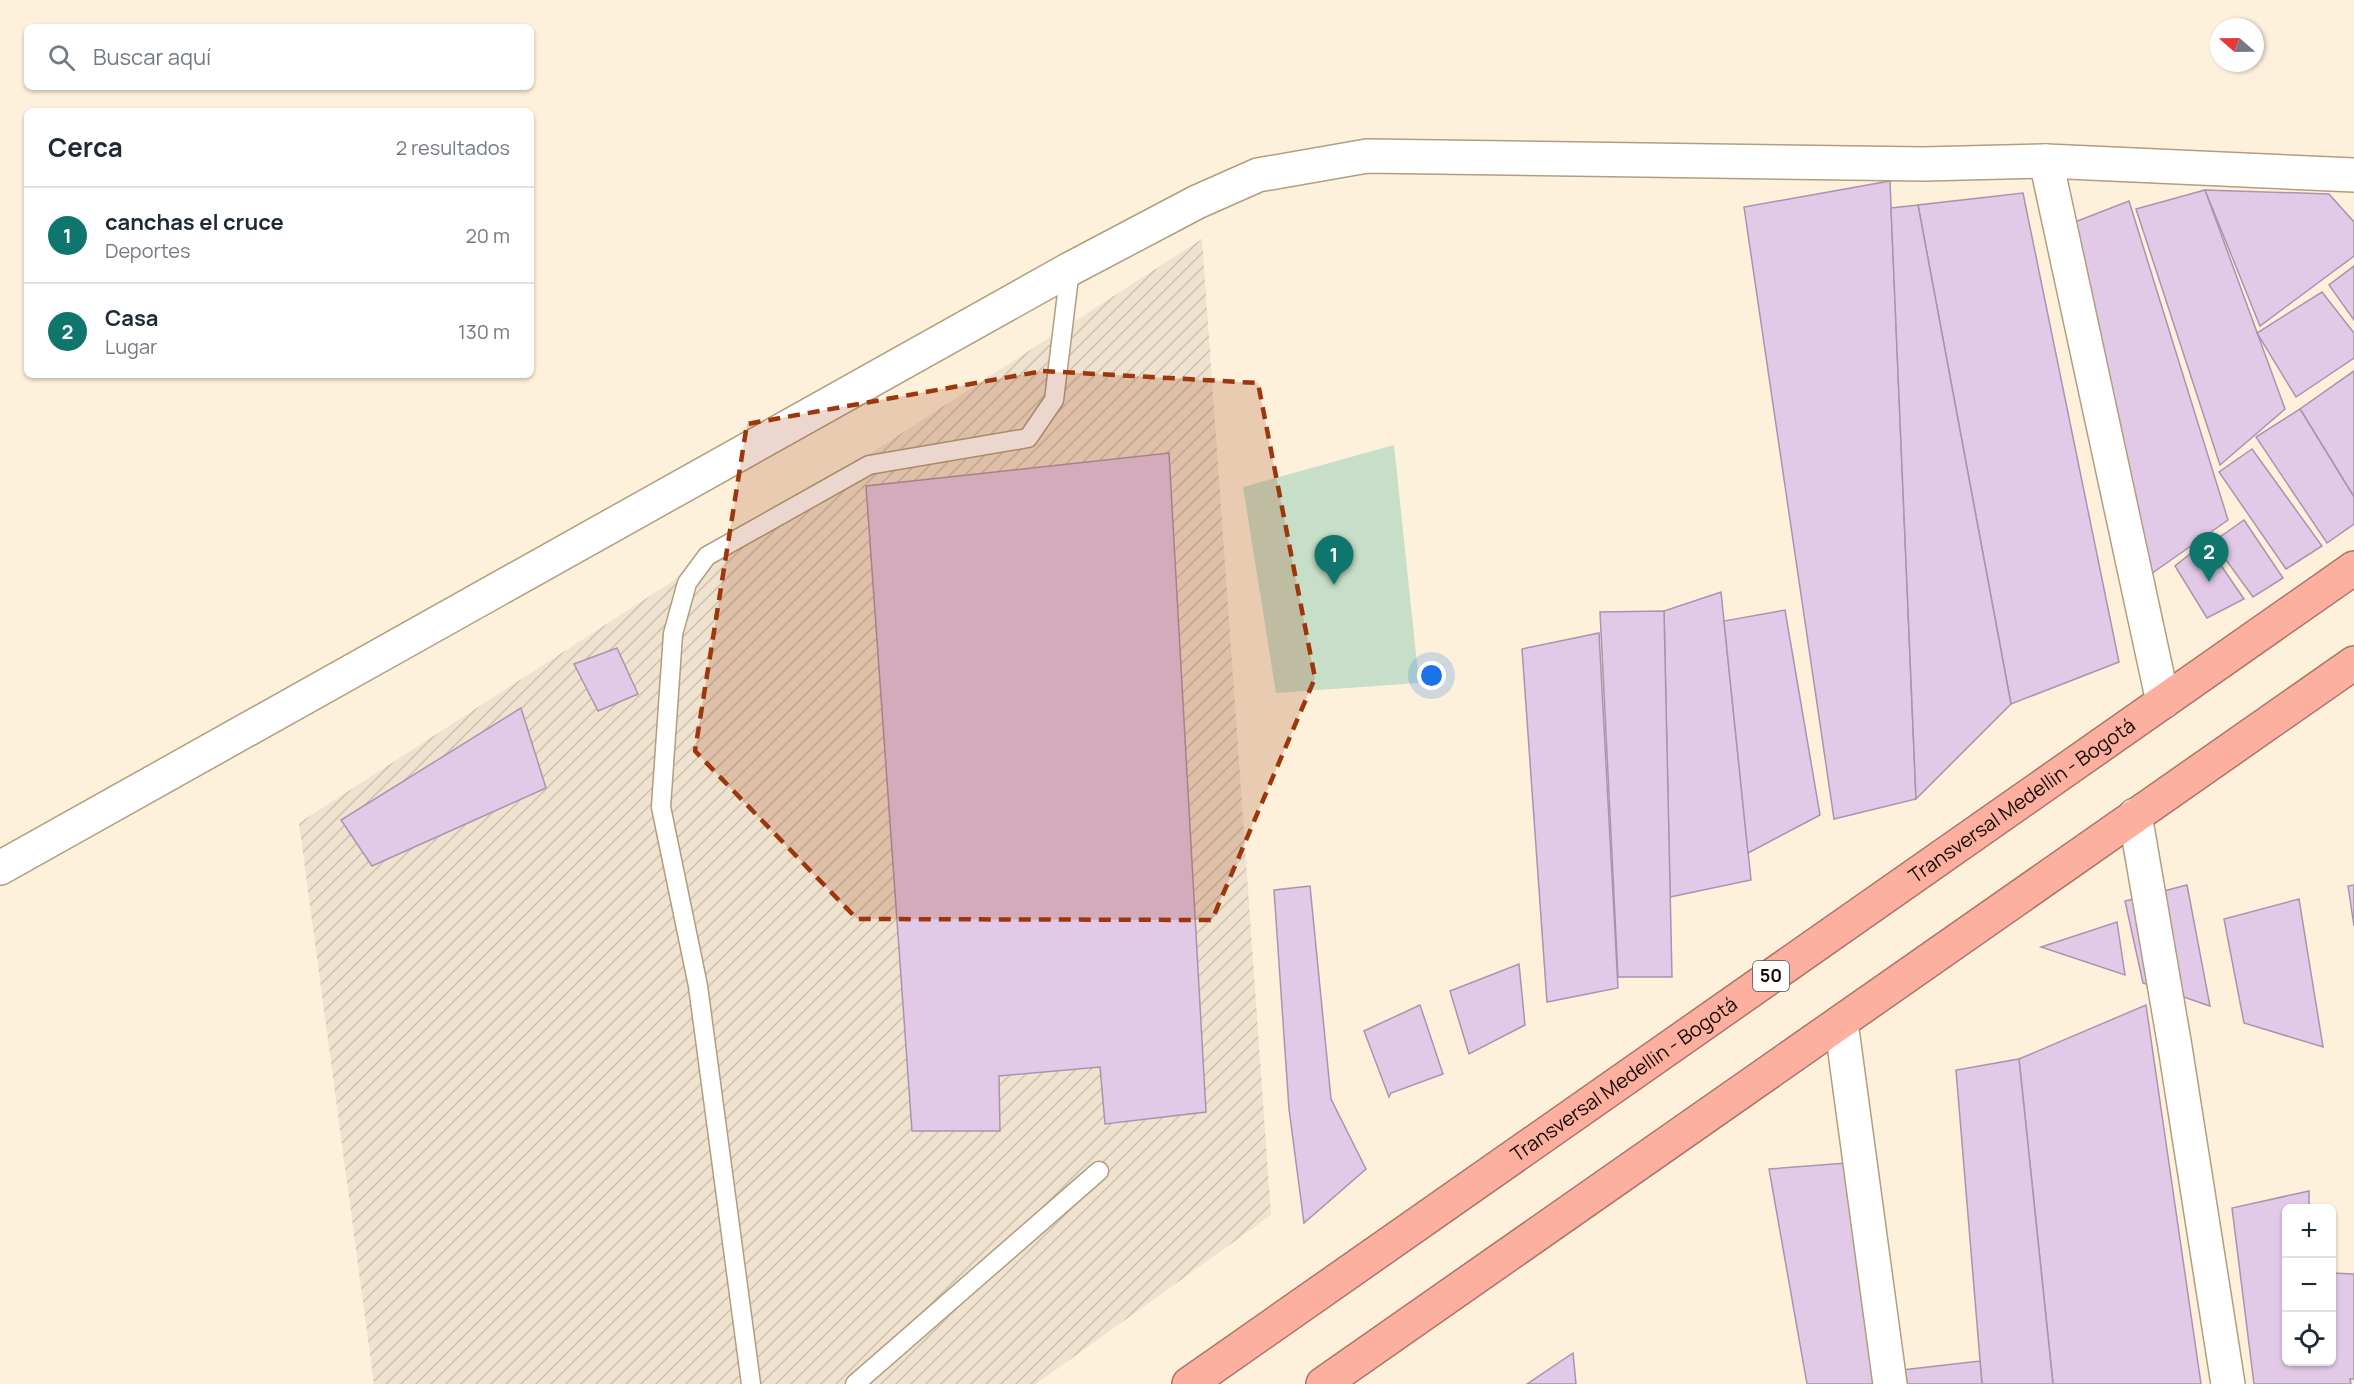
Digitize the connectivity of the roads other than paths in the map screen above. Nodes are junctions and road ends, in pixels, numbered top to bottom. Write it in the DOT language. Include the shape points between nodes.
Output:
graph roads {
  1 [pos="2046,160"];
  2 [pos="2354,175"];
  3 [pos="1070,269"];
  4 [pos="2354,568"];
  5 [pos="2354,663"];
  6 [pos="2163,702"];
  7 [pos="2135,815"];
  8 [pos="0,868"];
  9 [pos="1840,1022"];
  10 [pos="1099,1171"];
  11 [pos="752,1384"];
  12 [pos="855,1384"];
  13 [pos="1189,1384"];
  14 [pos="1323,1384"];
  15 [pos="1890,1384"];
  16 [pos="2228,1384"];
  1 -- 2 [label="street"];
  1 -- 3 [label="street" via="1923,164 1367,156 1258,175 1197,202"];
  1 -- 6 [label="street"];
  3 -- 8 [label="street"];
  3 -- 11 [label="lane" via="1054,400 1028,438 869,465 707,556 687,584 673,634 661,807 698,986"];
  4 -- 6 [label="highway, Transversal Medellin - Bogotá / 50"];
  5 -- 7 [label="highway"];
  6 -- 13 [label="highway, Transversal Medellin - Bogotá / 50"];
  7 -- 9 [label="highway"];
  7 -- 16 [label="street"];
  9 -- 14 [label="highway"];
  9 -- 15 [label="street"];
  10 -- 12 [label="lane"];
}
